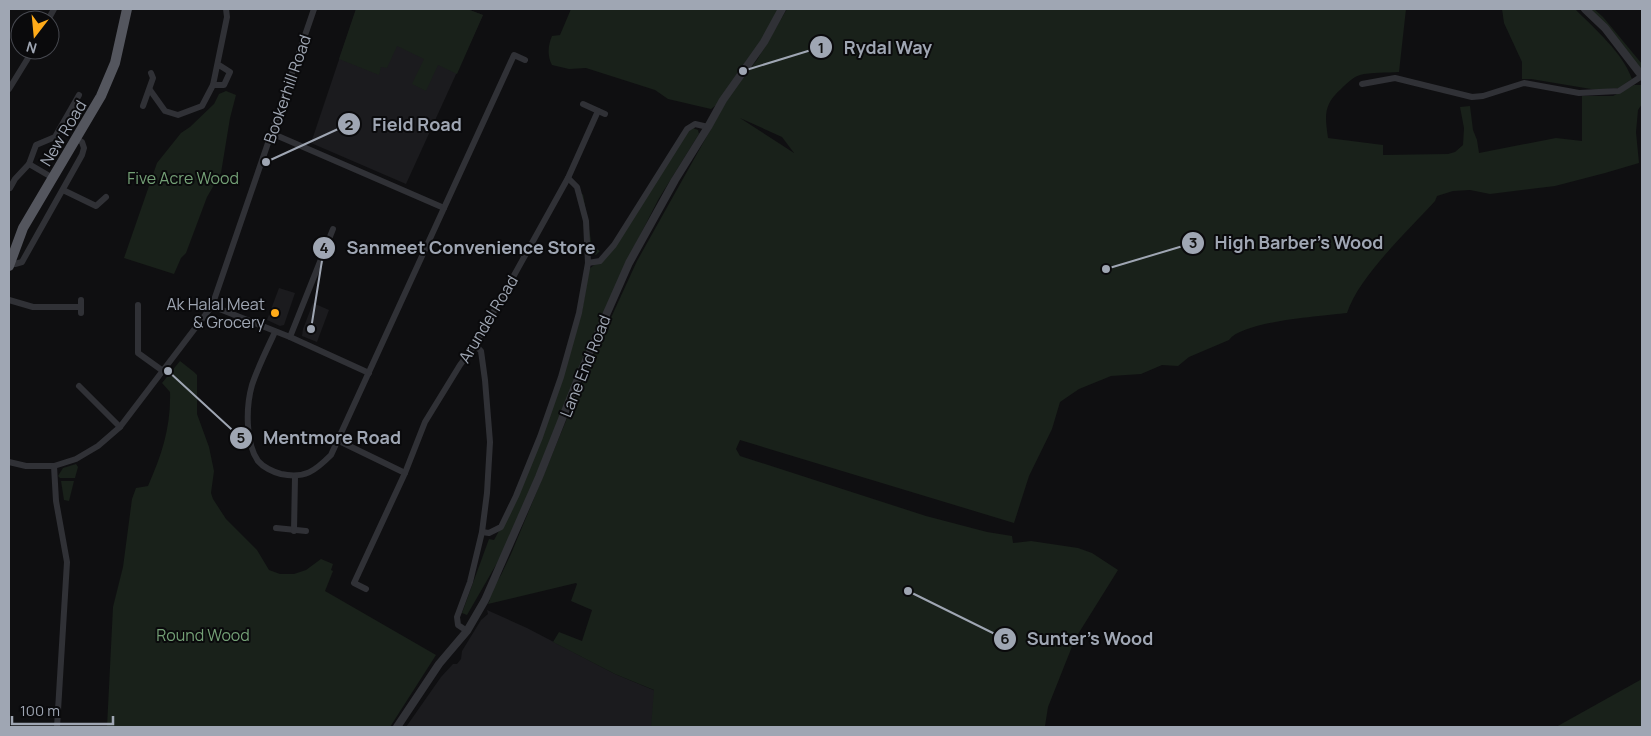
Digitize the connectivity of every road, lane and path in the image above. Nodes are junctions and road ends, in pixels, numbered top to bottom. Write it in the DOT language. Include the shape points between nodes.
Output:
graph roads {
  1 [pos="126,9"];
  2 [pos="226,9"];
  3 [pos="314,9"];
  4 [pos="782,9"];
  5 [pos="1585,9"];
  6 [pos="26,60"];
  7 [pos="525,60"];
  8 [pos="218,64"];
  9 [pos="151,73"];
  10 [pos="1642,76"];
  11 [pos="1362,84"];
  12 [pos="213,86"];
  13 [pos="9,89"];
  14 [pos="150,90"];
  15 [pos="78,95"];
  16 [pos="583,104"];
  17 [pos="143,106"];
  18 [pos="598,111"];
  19 [pos="605,114"];
  20 [pos="708,127"];
  21 [pos="271,133"];
  22 [pos="77,139"];
  23 [pos="29,164"];
  24 [pos="53,178"];
  25 [pos="568,178"];
  26 [pos="10,188"];
  27 [pos="63,190"];
  28 [pos="106,197"];
  29 [pos="444,208"];
  30 [pos="333,229"];
  31 [pos="588,263"];
  32 [pos="9,265"];
  33 [pos="9,300"];
  34 [pos="81,300"];
  35 [pos="138,305"];
  36 [pos="212,306"];
  37 [pos="274,332"];
  38 [pos="290,337"];
  39 [pos="474,345"];
  40 [pos="163,371"];
  41 [pos="369,372"];
  42 [pos="79,386"];
  43 [pos="120,427"];
  44 [pos="339,441"];
  45 [pos="9,462"];
  46 [pos="54,466"];
  47 [pos="405,473"];
  48 [pos="295,477"];
  49 [pos="276,528"];
  50 [pos="294,531"];
  51 [pos="306,531"];
  52 [pos="482,532"];
  53 [pos="366,589"];
  54 [pos="467,631"];
  55 [pos="57,727"];
  56 [pos="397,727"];
  1 -- 22 [label="highway, New Road" via="114,63 101,96"];
  2 -- 8 [label="street"];
  3 -- 21 [label="street, Bookerhill Road"];
  4 -- 20 [label="street, Lane End Road"];
  5 -- 10 [label="street"];
  6 -- 13 [label="street"];
  7 -- 29 [label="street" via="514,55"];
  8 -- 12 [label="street"];
  8 -- 12 [label="street" via="230,72 224,85"];
  9 -- 14 [label="street"];
  10 -- 11 [label="street" via="1619,91 1579,93 1524,83 1472,97 1395,78"];
  12 -- 14 [label="street" via="202,106 178,114 166,111"];
  14 -- 17 [label="street"];
  15 -- 23 [label="street" via="55,137 36,145"];
  16 -- 18 [label="street"];
  18 -- 19 [label="street"];
  18 -- 25 [label="street, Arundel Road"];
  20 -- 31 [label="street" via="695,124 687,130 614,245 600,261"];
  20 -- 54 [label="street, Lane End Road" via="628,263 506,553"];
  21 -- 29 [label="street"];
  21 -- 36 [label="street, Bookerhill Road"];
  22 -- 24 [label="highway, New Road"];
  22 -- 27 [label="street" via="84,148"];
  23 -- 24 [label="street"];
  23 -- 26 [label="street"];
  24 -- 32 [label="highway, New Road" via="23,228"];
  25 -- 31 [label="street" via="577,186 586,221"];
  25 -- 39 [label="street, Arundel Road"];
  27 -- 28 [label="street" via="96,206"];
  27 -- 32 [label="street" via="22,262"];
  29 -- 41 [label="street"];
  30 -- 38 [label="street"];
  31 -- 52 [label="street" via="579,313 540,437 501,527 489,533"];
  33 -- 34 [label="street" via="33,307 81,310"];
  35 -- 40 [label="street" via="138,354"];
  36 -- 37 [label="street"];
  36 -- 40 [label="street, Bookerhill Road"];
  37 -- 38 [label="street"];
  37 -- 48 [label="street" via="252,386 248,409 249,438 258,461 273,472"];
  38 -- 41 [label="street"];
  39 -- 47 [label="street, Arundel Road" via="425,422"];
  39 -- 52 [label="street" via="481,351 490,442"];
  40 -- 43 [label="street, Bookerhill Road"];
  41 -- 44 [label="street"];
  42 -- 43 [label="street"];
  43 -- 46 [label="street, Bookerhill Road" via="98,446 76,459"];
  44 -- 47 [label="street"];
  44 -- 48 [label="street" via="332,455 315,470"];
  45 -- 46 [label="street, Bookerhill Road"];
  46 -- 55 [label="street" via="56,501 67,562"];
  47 -- 53 [label="street, Arundel Road" via="354,583"];
  48 -- 50 [label="street"];
  49 -- 50 [label="street"];
  50 -- 51 [label="street"];
  52 -- 54 [label="street" via="458,617 458,625"];
  54 -- 56 [label="street, Lane End Road" via="442,661"];
}
